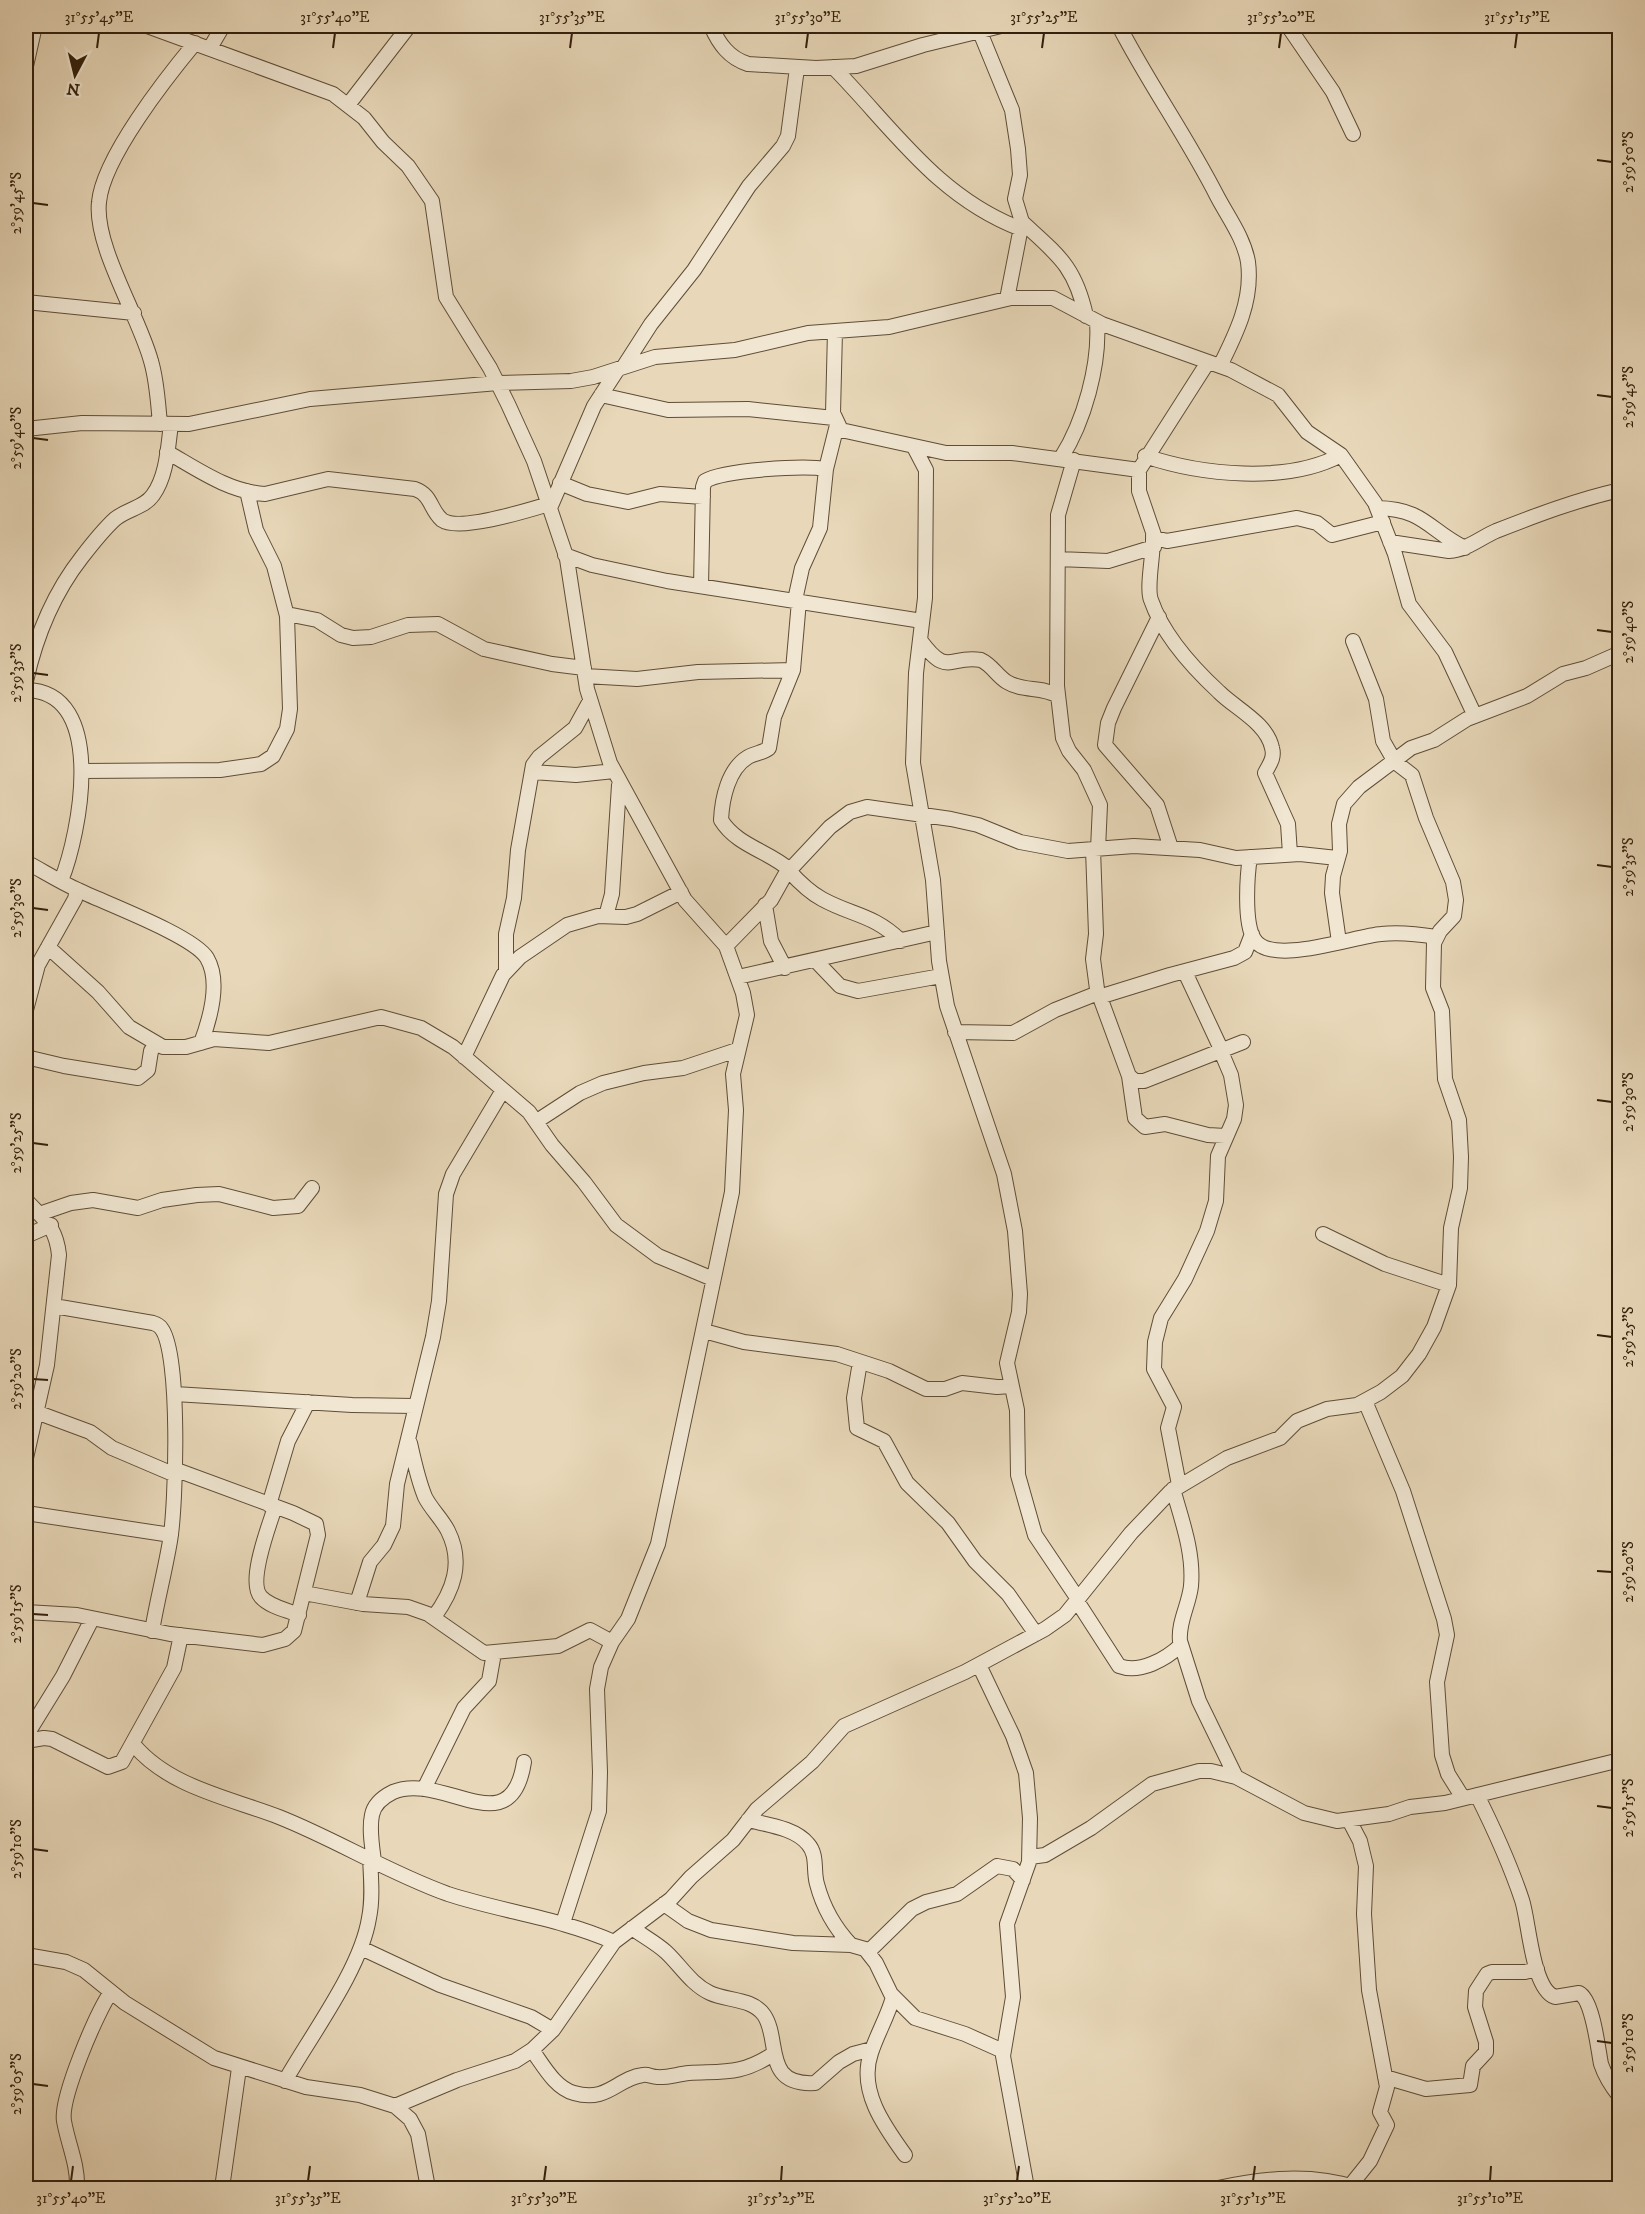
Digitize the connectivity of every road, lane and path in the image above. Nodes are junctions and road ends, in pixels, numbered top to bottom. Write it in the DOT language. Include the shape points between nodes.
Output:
graph roads {
  1 [pos="35,26"];
  2 [pos="147,26"];
  3 [pos="223,26"];
  4 [pos="711,26"];
  5 [pos="1001,26"];
  6 [pos="1119,26"];
  7 [pos="1288,26"];
  8 [pos="401,29"];
  9 [pos="973,31"];
  10 [pos="195,43"];
  11 [pos="210,48"];
  12 [pos="26,66"];
  13 [pos="833,67"];
  14 [pos="796,68"];
  15 [pos="348,105"];
  16 [pos="1353,134"];
  17 [pos="1021,225"];
  18 [pos="1006,299"];
  19 [pos="26,302"];
  20 [pos="1620,302"];
  21 [pos="134,313"];
  22 [pos="1091,319"];
  23 [pos="835,331"];
  24 [pos="1214,364"];
  25 [pos="621,368"];
  26 [pos="1620,376"];
  27 [pos="498,383"];
  28 [pos="601,395"];
  29 [pos="836,422"];
  30 [pos="166,424"];
  31 [pos="26,429"];
  32 [pos="914,447"];
  33 [pos="167,452"];
  34 [pos="1341,455"];
  35 [pos="1145,456"];
  36 [pos="1067,459"];
  37 [pos="826,469"];
  38 [pos="1138,470"];
  39 [pos="560,483"];
  40 [pos="1620,490"];
  41 [pos="247,491"];
  42 [pos="703,497"];
  43 [pos="549,506"];
  44 [pos="1377,508"];
  45 [pos="1383,522"];
  46 [pos="1154,541"];
  47 [pos="1390,542"];
  48 [pos="1465,548"];
  49 [pos="565,555"];
  50 [pos="1058,559"];
  51 [pos="700,586"];
  52 [pos="797,601"];
  53 [pos="287,614"];
  54 [pos="1159,617"];
  55 [pos="922,621"];
  56 [pos="920,640"];
  57 [pos="1353,641"];
  58 [pos="1620,653"];
  59 [pos="793,670"];
  60 [pos="584,672"];
  61 [pos="26,681"];
  62 [pos="26,690"];
  63 [pos="1058,696"];
  64 [pos="590,700"];
  65 [pos="1474,716"];
  66 [pos="1394,761"];
  67 [pos="82,771"];
  68 [pos="532,772"];
  69 [pos="617,777"];
  70 [pos="922,815"];
  71 [pos="1171,848"];
  72 [pos="1096,849"];
  73 [pos="1290,854"];
  74 [pos="1250,857"];
  75 [pos="1337,858"];
  76 [pos="26,862"];
  77 [pos="790,871"];
  78 [pos="61,881"];
  79 [pos="77,890"];
  80 [pos="681,892"];
  81 [pos="765,905"];
  82 [pos="606,916"];
  83 [pos="937,932"];
  84 [pos="1252,934"];
  85 [pos="1436,937"];
  86 [pos="901,941"];
  87 [pos="1339,942"];
  88 [pos="726,946"];
  89 [pos="48,947"];
  90 [pos="816,961"];
  91 [pos="785,968"];
  92 [pos="506,971"];
  93 [pos="1185,972"];
  94 [pos="941,976"];
  95 [pos="738,977"];
  96 [pos="1099,995"];
  97 [pos="26,1010"];
  98 [pos="955,1032"];
  99 [pos="1243,1042"];
  100 [pos="201,1043"];
  101 [pos="156,1044"];
  102 [pos="1220,1049"];
  103 [pos="737,1050"];
  104 [pos="26,1057"];
  105 [pos="464,1057"];
  106 [pos="1129,1076"];
  107 [pos="502,1089"];
  108 [pos="537,1121"];
  109 [pos="1225,1136"];
  110 [pos="312,1188"];
  111 [pos="26,1200"];
  112 [pos="39,1214"];
  113 [pos="51,1226"];
  114 [pos="1323,1234"];
  115 [pos="26,1236"];
  116 [pos="713,1279"];
  117 [pos="1449,1285"];
  118 [pos="54,1306"];
  119 [pos="704,1331"];
  120 [pos="860,1362"];
  121 [pos="1011,1386"];
  122 [pos="175,1394"];
  123 [pos="1365,1401"];
  124 [pos="308,1402"];
  125 [pos="414,1406"];
  126 [pos="36,1412"];
  127 [pos="28,1432"];
  128 [pos="408,1437"];
  129 [pos="26,1458"];
  130 [pos="173,1472"];
  131 [pos="1176,1487"];
  132 [pos="272,1507"];
  133 [pos="26,1513"];
  134 [pos="171,1535"];
  135 [pos="304,1593"];
  136 [pos="1078,1600"];
  137 [pos="357,1603"];
  138 [pos="26,1612"];
  139 [pos="299,1615"];
  140 [pos="434,1617"];
  141 [pos="92,1619"];
  142 [pos="152,1631"];
  143 [pos="1036,1634"];
  144 [pos="181,1635"];
  145 [pos="612,1642"];
  146 [pos="1181,1645"];
  147 [pos="494,1653"];
  148 [pos="979,1665"];
  149 [pos="26,1736"];
  150 [pos="26,1741"];
  151 [pos="134,1745"];
  152 [pos="1620,1760"];
  153 [pos="524,1762"];
  154 [pos="1236,1777"];
  155 [pos="424,1789"];
  156 [pos="1470,1796"];
  157 [pos="748,1820"];
  158 [pos="1349,1820"];
  159 [pos="1030,1857"];
  160 [pos="372,1860"];
  161 [pos="1023,1880"];
  162 [pos="664,1904"];
  163 [pos="563,1923"];
  164 [pos="632,1928"];
  165 [pos="614,1942"];
  166 [pos="851,1945"];
  167 [pos="361,1948"];
  168 [pos="868,1952"];
  169 [pos="26,1955"];
  170 [pos="1537,1968"];
  171 [pos="111,1992"];
  172 [pos="893,1996"];
  173 [pos="553,2030"];
  174 [pos="872,2049"];
  175 [pos="532,2050"];
  176 [pos="1003,2051"];
  177 [pos="772,2054"];
  178 [pos="239,2068"];
  179 [pos="1385,2077"];
  180 [pos="285,2081"];
  181 [pos="1620,2097"];
  182 [pos="395,2106"];
  183 [pos="905,2155"];
  184 [pos="1355,2187"];
  185 [pos="77,2188"];
  186 [pos="222,2188"];
  187 [pos="428,2188"];
  188 [pos="1027,2188"];
  189 [pos="1218,2188"];
  1 -- 12 [label="street"];
  2 -- 10 [label="street"];
  3 -- 11 [label="street"];
  4 -- 14 [label="street" via="720,45 739,61"];
  5 -- 9 [label="street"];
  6 -- 24 [label="street" via="1202,165 1239,235 1248,261 1240,324"];
  7 -- 16 [label="street" via="1333,92"];
  8 -- 15 [label="street"];
  9 -- 13 [label="street" via="865,64"];
  9 -- 17 [label="street" via="1015,125 1020,175 1015,199"];
  10 -- 11 [label="street"];
  10 -- 21 [label="street" via="135,126 100,194 99,219"];
  11 -- 15 [label="street" via="333,94"];
  13 -- 14 [label="street"];
  13 -- 17 [label="street" via="921,165 997,220"];
  14 -- 25 [label="street" via="788,136 783,146 752,183"];
  15 -- 27 [label="street" via="408,166 432,201 446,297"];
  17 -- 18 [label="street"];
  17 -- 22 [label="street" via="1061,257 1075,277"];
  18 -- 22 [label="street" via="1053,298"];
  18 -- 23 [label="street" via="911,323"];
  19 -- 21 [label="street"];
  20 -- 26 [label="street"];
  21 -- 30 [label="street" via="151,361"];
  22 -- 24 [label="street"];
  22 -- 36 [label="street" via="1096,355"];
  23 -- 25 [label="street" via="735,350 655,357"];
  23 -- 29 [label="street"];
  24 -- 34 [label="street" via="1278,395 1307,432"];
  24 -- 35 [label="street"];
  25 -- 27 [label="street" via="572,381"];
  25 -- 28 [label="street"];
  27 -- 30 [label="street" via="310,399 210,421"];
  27 -- 43 [label="street" via="534,461"];
  28 -- 29 [label="street" via="668,410 748,409"];
  28 -- 39 [label="street"];
  29 -- 32 [label="street" via="849,433"];
  29 -- 37 [label="street"];
  30 -- 31 [label="street" via="82,423"];
  30 -- 33 [label="street"];
  32 -- 36 [label="street" via="946,453 1012,453"];
  32 -- 55 [label="street" via="926,470"];
  33 -- 41 [label="street" via="225,484"];
  33 -- 61 [label="street" via="161,480 148,501 117,518 80,559 58,592 41,627"];
  34 -- 35 [label="street" via="1305,468 1232,474"];
  34 -- 44 [label="street"];
  35 -- 38 [label="street"];
  36 -- 38 [label="street"];
  36 -- 50 [label="street" via="1058,515"];
  37 -- 42 [label="street" via="791,468 710,478 703,487"];
  37 -- 52 [label="street" via="820,528 802,568"];
  38 -- 46 [label="street" via="1139,491"];
  39 -- 42 [label="street" via="587,494 628,502 660,494"];
  39 -- 43 [label="street"];
  40 -- 48 [label="street" via="1566,503 1489,534"];
  41 -- 43 [label="street" via="265,494 328,479 415,489 423,492 441,519 449,523 480,521"];
  41 -- 53 [label="street" via="256,530 274,566"];
  42 -- 51 [label="street"];
  43 -- 49 [label="street"];
  44 -- 45 [label="street"];
  44 -- 48 [label="street" via="1421,517"];
  45 -- 46 [label="street" via="1332,535 1317,523 1297,518"];
  45 -- 47 [label="street"];
  46 -- 50 [label="street" via="1108,561"];
  46 -- 54 [label="street" via="1149,590"];
  47 -- 48 [label="street" via="1449,552"];
  47 -- 65 [label="street" via="1409,604 1445,652"];
  49 -- 51 [label="street" via="625,573"];
  49 -- 60 [label="street"];
  50 -- 63 [label="street"];
  51 -- 52 [label="street"];
  52 -- 55 [label="street"];
  52 -- 59 [label="street"];
  53 -- 60 [label="street" via="317,620 353,638 371,637 408,625 438,624 484,649"];
  53 -- 67 [label="street" via="290,709 287,729 273,756 261,764 220,770"];
  54 -- 71 [label="street" via="1114,708 1106,745 1157,805"];
  54 -- 73 [label="street" via="1192,665 1218,692 1261,726 1272,746 1272,760 1265,774 1291,832"];
  55 -- 56 [label="street"];
  56 -- 63 [label="street" via="936,659 945,663 981,660 1006,682 1044,689"];
  56 -- 70 [label="street" via="913,745"];
  57 -- 66 [label="street" via="1376,699 1383,741"];
  58 -- 65 [label="street" via="1563,674 1527,696"];
  59 -- 60 [label="street" via="698,672 637,679"];
  59 -- 77 [label="street" via="774,717 769,748 749,756 735,769 721,820 749,846 778,859"];
  60 -- 64 [label="street"];
  62 -- 67 [label="street" via="49,694 66,711 82,755"];
  63 -- 72 [label="street" via="1063,738 1084,770 1100,806"];
  64 -- 68 [label="street" via="576,728 539,757"];
  64 -- 69 [label="street"];
  65 -- 66 [label="street"];
  66 -- 75 [label="street" via="1344,804"];
  66 -- 85 [label="street" via="1412,775 1453,882 1454,916"];
  67 -- 78 [label="street" via="76,832"];
  68 -- 69 [label="street"];
  68 -- 92 [label="street" via="506,934"];
  69 -- 80 [label="street"];
  69 -- 82 [label="street" via="612,894"];
  70 -- 72 [label="street" via="978,825 1049,849"];
  70 -- 77 [label="street" via="858,809 830,827"];
  70 -- 83 [label="street"];
  71 -- 72 [label="street"];
  71 -- 74 [label="street"];
  72 -- 96 [label="street" via="1093,959"];
  73 -- 74 [label="street"];
  73 -- 75 [label="street"];
  74 -- 84 [label="street"];
  75 -- 87 [label="street" via="1332,893"];
  76 -- 78 [label="street"];
  77 -- 81 [label="street"];
  77 -- 86 [label="street" via="822,900 881,923"];
  78 -- 79 [label="street"];
  79 -- 89 [label="street"];
  79 -- 100 [label="street" via="176,935 205,954 213,987 210,1020"];
  80 -- 82 [label="street" via="637,914"];
  80 -- 88 [label="street"];
  81 -- 88 [label="street"];
  81 -- 91 [label="street" via="771,941"];
  82 -- 92 [label="street" via="567,925"];
  83 -- 86 [label="street"];
  83 -- 94 [label="street"];
  84 -- 87 [label="street" via="1254,940 1269,949 1299,950"];
  84 -- 93 [label="street" via="1245,952"];
  85 -- 87 [label="street" via="1381,934"];
  85 -- 117 [label="street" via="1433,988 1442,1011 1445,1079 1461,1136 1460,1188 1451,1228"];
  86 -- 90 [label="street"];
  88 -- 95 [label="street"];
  89 -- 97 [label="street" via="30,987"];
  89 -- 101 [label="street" via="98,992 129,1027"];
  90 -- 91 [label="street"];
  90 -- 94 [label="street" via="840,986 858,991"];
  91 -- 95 [label="street"];
  92 -- 105 [label="street"];
  93 -- 96 [label="street"];
  93 -- 102 [label="street"];
  94 -- 98 [label="street"];
  95 -- 103 [label="street" via="747,1015"];
  96 -- 98 [label="street" via="1054,1010 1013,1033"];
  96 -- 106 [label="street"];
  98 -- 121 [label="street" via="1004,1174 1015,1231 1020,1294 1007,1363"];
  99 -- 102 [label="street"];
  100 -- 101 [label="street" via="175,1048"];
  100 -- 105 [label="street" via="226,1039 269,1043 381,1017 421,1028"];
  101 -- 104 [label="street" via="148,1070 138,1078"];
  102 -- 106 [label="street" via="1144,1081"];
  102 -- 109 [label="street" via="1231,1075 1236,1105"];
  103 -- 108 [label="street" via="683,1068 603,1083"];
  103 -- 116 [label="street" via="733,1074 733,1182"];
  105 -- 107 [label="street"];
  106 -- 109 [label="street" via="1139,1124 1172,1125 1208,1136"];
  107 -- 108 [label="street"];
  107 -- 125 [label="street" via="453,1174 446,1194 439,1301"];
  108 -- 116 [label="street" via="616,1225 658,1256"];
  109 -- 131 [label="street" via="1218,1156 1213,1216 1185,1279 1161,1318 1155,1342 1154,1369 1174,1407 1168,1428"];
  110 -- 112 [label="street" via="298,1206 287,1208 208,1194 138,1208 93,1200"];
  111 -- 112 [label="street"];
  112 -- 113 [label="street"];
  113 -- 115 [label="street"];
  113 -- 118 [label="street" via="59,1256"];
  114 -- 117 [label="street" via="1385,1264"];
  116 -- 119 [label="street"];
  117 -- 123 [label="street" via="1419,1354 1402,1376"];
  118 -- 122 [label="street" via="146,1321 161,1328"];
  118 -- 126 [label="street"];
  119 -- 120 [label="street" via="744,1342 837,1354"];
  119 -- 145 [label="street" via="658,1544 628,1619"];
  120 -- 121 [label="street" via="926,1389 945,1389 962,1383"];
  120 -- 143 [label="street" via="854,1398 856,1428 884,1441 907,1483 948,1522"];
  121 -- 136 [label="street" via="1017,1410 1018,1475 1035,1535"];
  122 -- 124 [label="street"];
  122 -- 130 [label="street"];
  123 -- 131 [label="street" via="1312,1414 1280,1438 1227,1458"];
  123 -- 156 [label="street" via="1403,1491 1444,1619 1446,1635 1437,1682 1442,1755 1448,1774"];
  124 -- 125 [label="street"];
  124 -- 132 [label="street" via="288,1441"];
  125 -- 128 [label="street"];
  126 -- 127 [label="street"];
  126 -- 130 [label="street" via="90,1432 112,1448"];
  127 -- 129 [label="street"];
  128 -- 137 [label="street" via="397,1484 393,1527 370,1563"];
  128 -- 140 [label="street" via="426,1498 448,1531 454,1550 456,1577"];
  130 -- 132 [label="street"];
  130 -- 134 [label="street"];
  131 -- 136 [label="street" via="1137,1526"];
  131 -- 146 [label="street" via="1192,1571 1189,1601 1179,1631"];
  132 -- 135 [label="street" via="303,1516 318,1528"];
  132 -- 139 [label="street" via="256,1588 264,1600"];
  133 -- 134 [label="street"];
  134 -- 142 [label="street"];
  135 -- 137 [label="street"];
  135 -- 139 [label="street"];
  136 -- 143 [label="street" via="1065,1615"];
  136 -- 146 [label="street" via="1119,1666 1144,1666"];
  137 -- 140 [label="street" via="408,1607"];
  138 -- 141 [label="street"];
  139 -- 144 [label="street" via="294,1631 285,1639 263,1646"];
  140 -- 147 [label="street" via="484,1653"];
  141 -- 142 [label="street"];
  141 -- 149 [label="street"];
  142 -- 144 [label="street"];
  143 -- 148 [label="street"];
  144 -- 151 [label="street" via="174,1668"];
  145 -- 147 [label="street" via="590,1630 567,1644"];
  145 -- 163 [label="street" via="597,1689 599,1811"];
  146 -- 154 [label="street" via="1199,1701"];
  147 -- 155 [label="street" via="489,1681 464,1708"];
  148 -- 157 [label="street" via="844,1726 812,1762"];
  148 -- 159 [label="street" via="1026,1773"];
  150 -- 151 [label="street" via="52,1739 108,1767 122,1762"];
  151 -- 160 [label="street" via="141,1754 195,1787 325,1835"];
  152 -- 156 [label="street"];
  153 -- 155 [label="street" via="516,1793 494,1804"];
  154 -- 158 [label="street" via="1321,1819"];
  154 -- 159 [label="street" via="1199,1771 1161,1780 1053,1850"];
  155 -- 160 [label="street" via="403,1788 380,1800 371,1818"];
  156 -- 158 [label="street"];
  156 -- 170 [label="street" via="1491,1822 1523,1904"];
  157 -- 162 [label="street" via="733,1840"];
  157 -- 166 [label="street" via="799,1836 810,1845 816,1883 837,1930"];
  158 -- 179 [label="street" via="1360,1841 1366,1866 1364,1914 1369,1990"];
  159 -- 161 [label="street"];
  160 -- 163 [label="street" via="451,1894"];
  160 -- 167 [label="street" via="369,1919"];
  161 -- 168 [label="street" via="1013,1869 997,1866 957,1894 912,1909"];
  161 -- 176 [label="street" via="1007,1924 1014,1997"];
  162 -- 164 [label="street"];
  162 -- 166 [label="street" via="688,1921 711,1930 793,1943"];
  163 -- 165 [label="street"];
  164 -- 165 [label="street"];
  164 -- 177 [label="street" via="665,1952 702,1988 757,2008 768,2024"];
  165 -- 173 [label="street"];
  166 -- 168 [label="street"];
  167 -- 173 [label="street" via="440,1985 531,2017"];
  167 -- 180 [label="street"];
  168 -- 172 [label="street"];
  169 -- 171 [label="street" via="66,1962 84,1970"];
  170 -- 179 [label="street" via="1492,1972 1476,1991 1475,2007 1486,2052 1473,2066 1470,2085 1426,2089"];
  170 -- 181 [label="street" via="1550,1995 1579,1993 1586,1999 1602,2064"];
  171 -- 178 [label="street" via="214,2058"];
  171 -- 185 [label="street" via="96,2020 64,2111"];
  172 -- 174 [label="street"];
  172 -- 176 [label="street" via="915,2018"];
  173 -- 175 [label="street"];
  174 -- 177 [label="street" via="839,2062 815,2084 795,2081 783,2072"];
  174 -- 183 [label="street" via="867,2075 869,2092"];
  175 -- 177 [label="street" via="561,2087 585,2095 613,2090 642,2075 726,2074"];
  175 -- 182 [label="street" via="515,2061"];
  176 -- 188 [label="street"];
  178 -- 180 [label="street"];
  178 -- 186 [label="street"];
  179 -- 184 [label="street" via="1386,2093 1380,2112 1386,2130"];
  180 -- 182 [label="street"];
  182 -- 187 [label="street" via="410,2119 418,2134"];
  184 -- 189 [label="street" via="1302,2177"];
}
